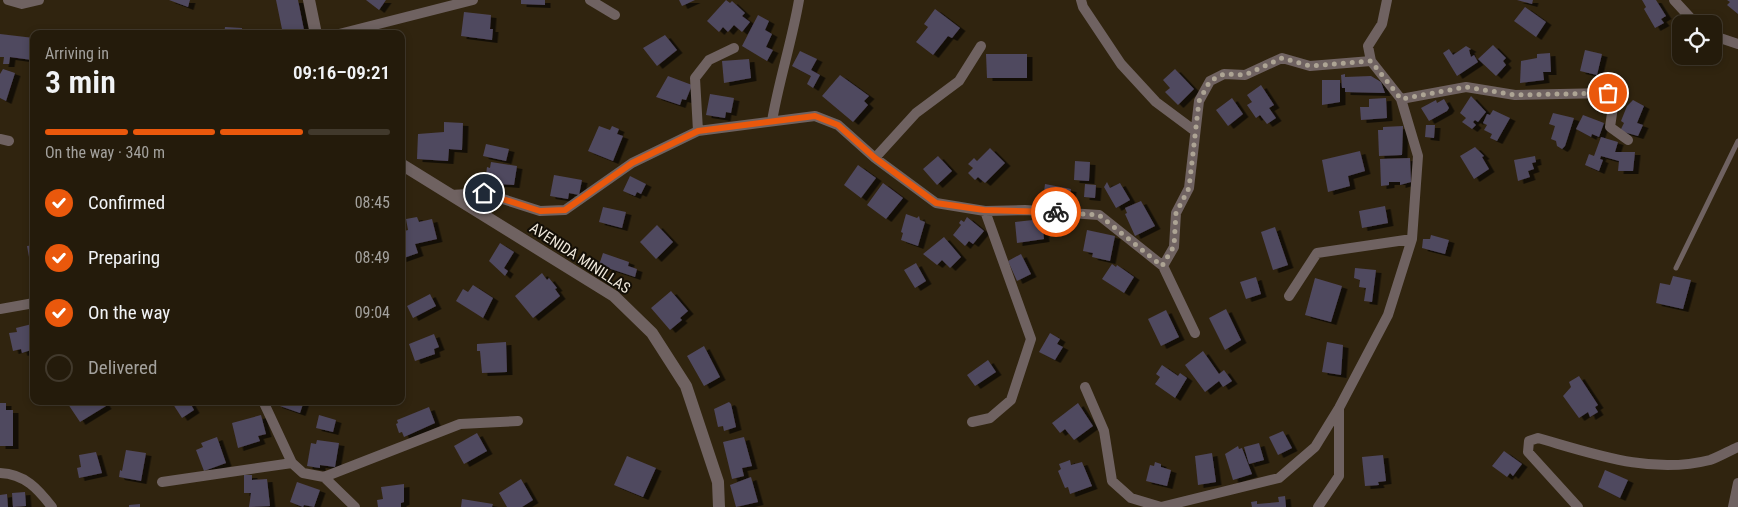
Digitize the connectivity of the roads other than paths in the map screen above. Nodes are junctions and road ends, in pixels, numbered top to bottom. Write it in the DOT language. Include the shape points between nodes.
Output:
graph roads {
  1 [pos="8,0"];
  2 [pos="39,0"];
  3 [pos="309,0"];
  4 [pos="473,0"];
  5 [pos="590,0"];
  6 [pos="799,0"];
  7 [pos="1081,0"];
  8 [pos="1388,0"];
  9 [pos="1674,0"];
  10 [pos="615,15"];
  11 [pos="1688,15"];
  12 [pos="315,30"];
  13 [pos="355,30"];
  14 [pos="1722,39"];
  15 [pos="1738,44"];
  16 [pos="981,46"];
  17 [pos="734,48"];
  18 [pos="1371,61"];
  19 [pos="1401,99"];
  20 [pos="772,121"];
  21 [pos="698,131"];
  22 [pos="1195,131"];
  23 [pos="1628,140"];
  24 [pos="1738,141"];
  25 [pos="875,158"];
  26 [pos="405,166"];
  27 [pos="451,195"];
  28 [pos="984,210"];
  29 [pos="1412,239"];
  30 [pos="1162,266"];
  31 [pos="1676,268"];
  32 [pos="1289,296"];
  33 [pos="30,303"];
  34 [pos="0,309"];
  35 [pos="1195,333"];
  36 [pos="1085,387"];
  37 [pos="265,405"];
  38 [pos="1339,408"];
  39 [pos="518,421"];
  40 [pos="972,422"];
  41 [pos="1738,447"];
  42 [pos="292,463"];
  43 [pos="0,474"];
  44 [pos="324,477"];
  45 [pos="162,482"];
  46 [pos="1738,483"];
  47 [pos="52,507"];
  48 [pos="355,507"];
  49 [pos="719,507"];
  50 [pos="1161,507"];
  51 [pos="1318,507"];
  52 [pos="1578,507"];
  53 [pos="1733,507"];
  1 -- 2 [label="street" via="22,4"];
  3 -- 12 [label="street"];
  4 -- 13 [label="street"];
  5 -- 10 [label="street"];
  6 -- 20 [label="street"];
  7 -- 22 [label="street" via="1121,64 1156,102"];
  8 -- 18 [label="street" via="1382,24 1368,46"];
  9 -- 11 [label="street"];
  14 -- 15 [label="street"];
  16 -- 25 [label="street" via="959,80 916,113"];
  17 -- 21 [label="street" via="709,60 695,78"];
  18 -- 19 [label="street"];
  18 -- 22 [label="street" via="1310,66 1282,58 1245,75 1224,74 1210,81 1199,101"];
  19 -- 23 [label="street" via="1466,87 1515,95 1608,93 1614,100 1610,127"];
  19 -- 29 [label="street" via="1418,156"];
  20 -- 21 [label="street"];
  20 -- 25 [label="street" via="815,116 838,125"];
  21 -- 27 [label="street" via="632,163 565,210 540,211 484,193"];
  22 -- 30 [label="street" via="1189,188 1176,213 1174,246"];
  24 -- 31 [label="lane"];
  25 -- 28 [label="street" via="936,203"];
  26 -- 27 [label="street, AVENIDA MINILLAS"];
  27 -- 49 [label="street, AVENIDA MINILLAS" via="614,296 652,333 686,386 718,482"];
  28 -- 30 [label="street" via="1099,215"];
  28 -- 40 [label="street" via="1031,339 1011,400 990,418"];
  29 -- 32 [label="street" via="1317,253"];
  29 -- 38 [label="street" via="1388,315"];
  30 -- 35 [label="street"];
  33 -- 34 [label="street"];
  36 -- 50 [label="street" via="1104,431 1112,481 1131,498"];
  37 -- 42 [label="street"];
  38 -- 50 [label="street" via="1316,448 1280,478"];
  38 -- 51 [label="street" via="1339,476"];
  39 -- 44 [label="street" via="460,424"];
  41 -- 52 [label="street" via="1711,460 1674,465 1626,462 1538,438 1528,441 1528,452"];
  42 -- 44 [label="street" via="303,473"];
  42 -- 45 [label="street"];
  43 -- 47 [label="street" via="10,474 37,486"];
  44 -- 48 [label="street"];
  46 -- 53 [label="street"];
}
